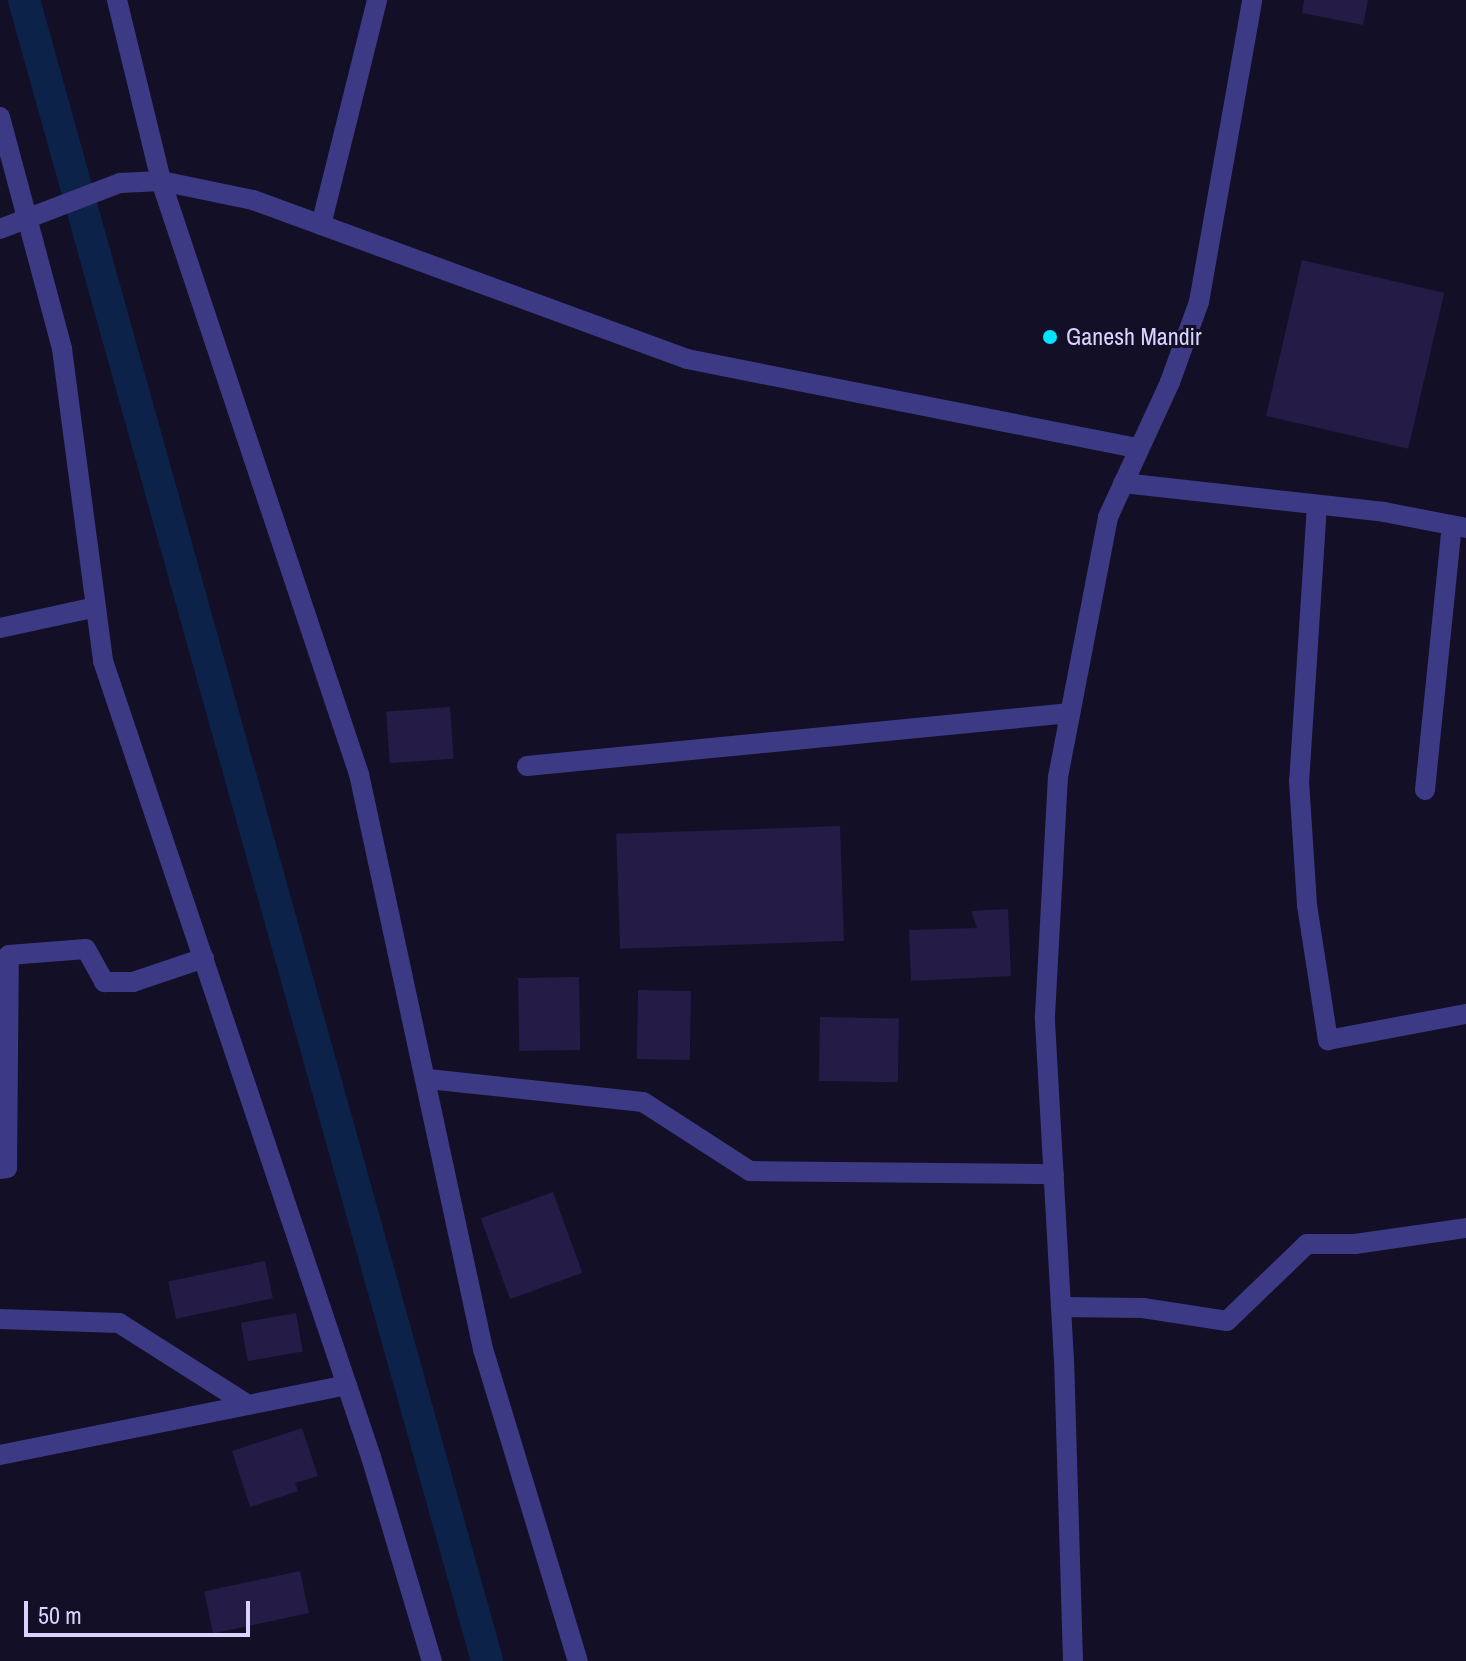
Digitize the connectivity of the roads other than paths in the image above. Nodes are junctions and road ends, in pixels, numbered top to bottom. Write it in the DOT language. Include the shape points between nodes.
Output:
graph roads {
  1 [pos="117,0"];
  2 [pos="377,0"];
  3 [pos="1252,0"];
  4 [pos="0,117"];
  5 [pos="161,181"];
  6 [pos="27,216"];
  7 [pos="321,225"];
  8 [pos="0,229"];
  9 [pos="1138,448"];
  10 [pos="1123,483"];
  11 [pos="1317,505"];
  12 [pos="1459,527"];
  13 [pos="96,607"];
  14 [pos="0,628"];
  15 [pos="1070,713"];
  16 [pos="527,766"];
  17 [pos="1425,790"];
  18 [pos="204,958"];
  19 [pos="1466,1014"];
  20 [pos="4,1055"];
  21 [pos="428,1079"];
  22 [pos="0,1169"];
  23 [pos="1054,1174"];
  24 [pos="1466,1228"];
  25 [pos="1061,1307"];
  26 [pos="0,1319"];
  27 [pos="347,1385"];
  28 [pos="248,1405"];
  29 [pos="0,1455"];
  30 [pos="432,1661"];
  31 [pos="578,1661"];
  32 [pos="1073,1661"];
  1 -- 5 [label="street"];
  2 -- 7 [label="street"];
  3 -- 9 [label="street" via="1199,302 1189,338"];
  4 -- 6 [label="street"];
  5 -- 6 [label="street" via="120,183"];
  5 -- 7 [label="street" via="253,200"];
  5 -- 21 [label="street" via="359,774"];
  6 -- 8 [label="street"];
  6 -- 13 [label="street" via="62,349"];
  7 -- 9 [label="street" via="687,359"];
  9 -- 10 [label="street"];
  10 -- 11 [label="street"];
  10 -- 15 [label="street" via="1108,517"];
  11 -- 12 [label="street"];
  11 -- 19 [label="street" via="1299,781 1307,905 1328,1040"];
  12 -- 17 [label="street"];
  13 -- 14 [label="street"];
  13 -- 18 [label="street" via="103,661"];
  15 -- 16 [label="street"];
  15 -- 23 [label="street" via="1058,777 1045,1016"];
  18 -- 20 [label="street" via="133,982 104,982 86,949 9,955"];
  18 -- 27 [label="street"];
  20 -- 22 [label="street" via="7,1168"];
  21 -- 23 [label="street" via="643,1102 750,1171"];
  21 -- 31 [label="street" via="483,1349"];
  23 -- 25 [label="street"];
  24 -- 25 [label="street" via="1355,1244 1307,1244 1227,1321 1143,1308"];
  25 -- 32 [label="street"];
  26 -- 28 [label="street" via="119,1323"];
  27 -- 28 [label="street"];
  27 -- 30 [label="street"];
  28 -- 29 [label="street"];
}
